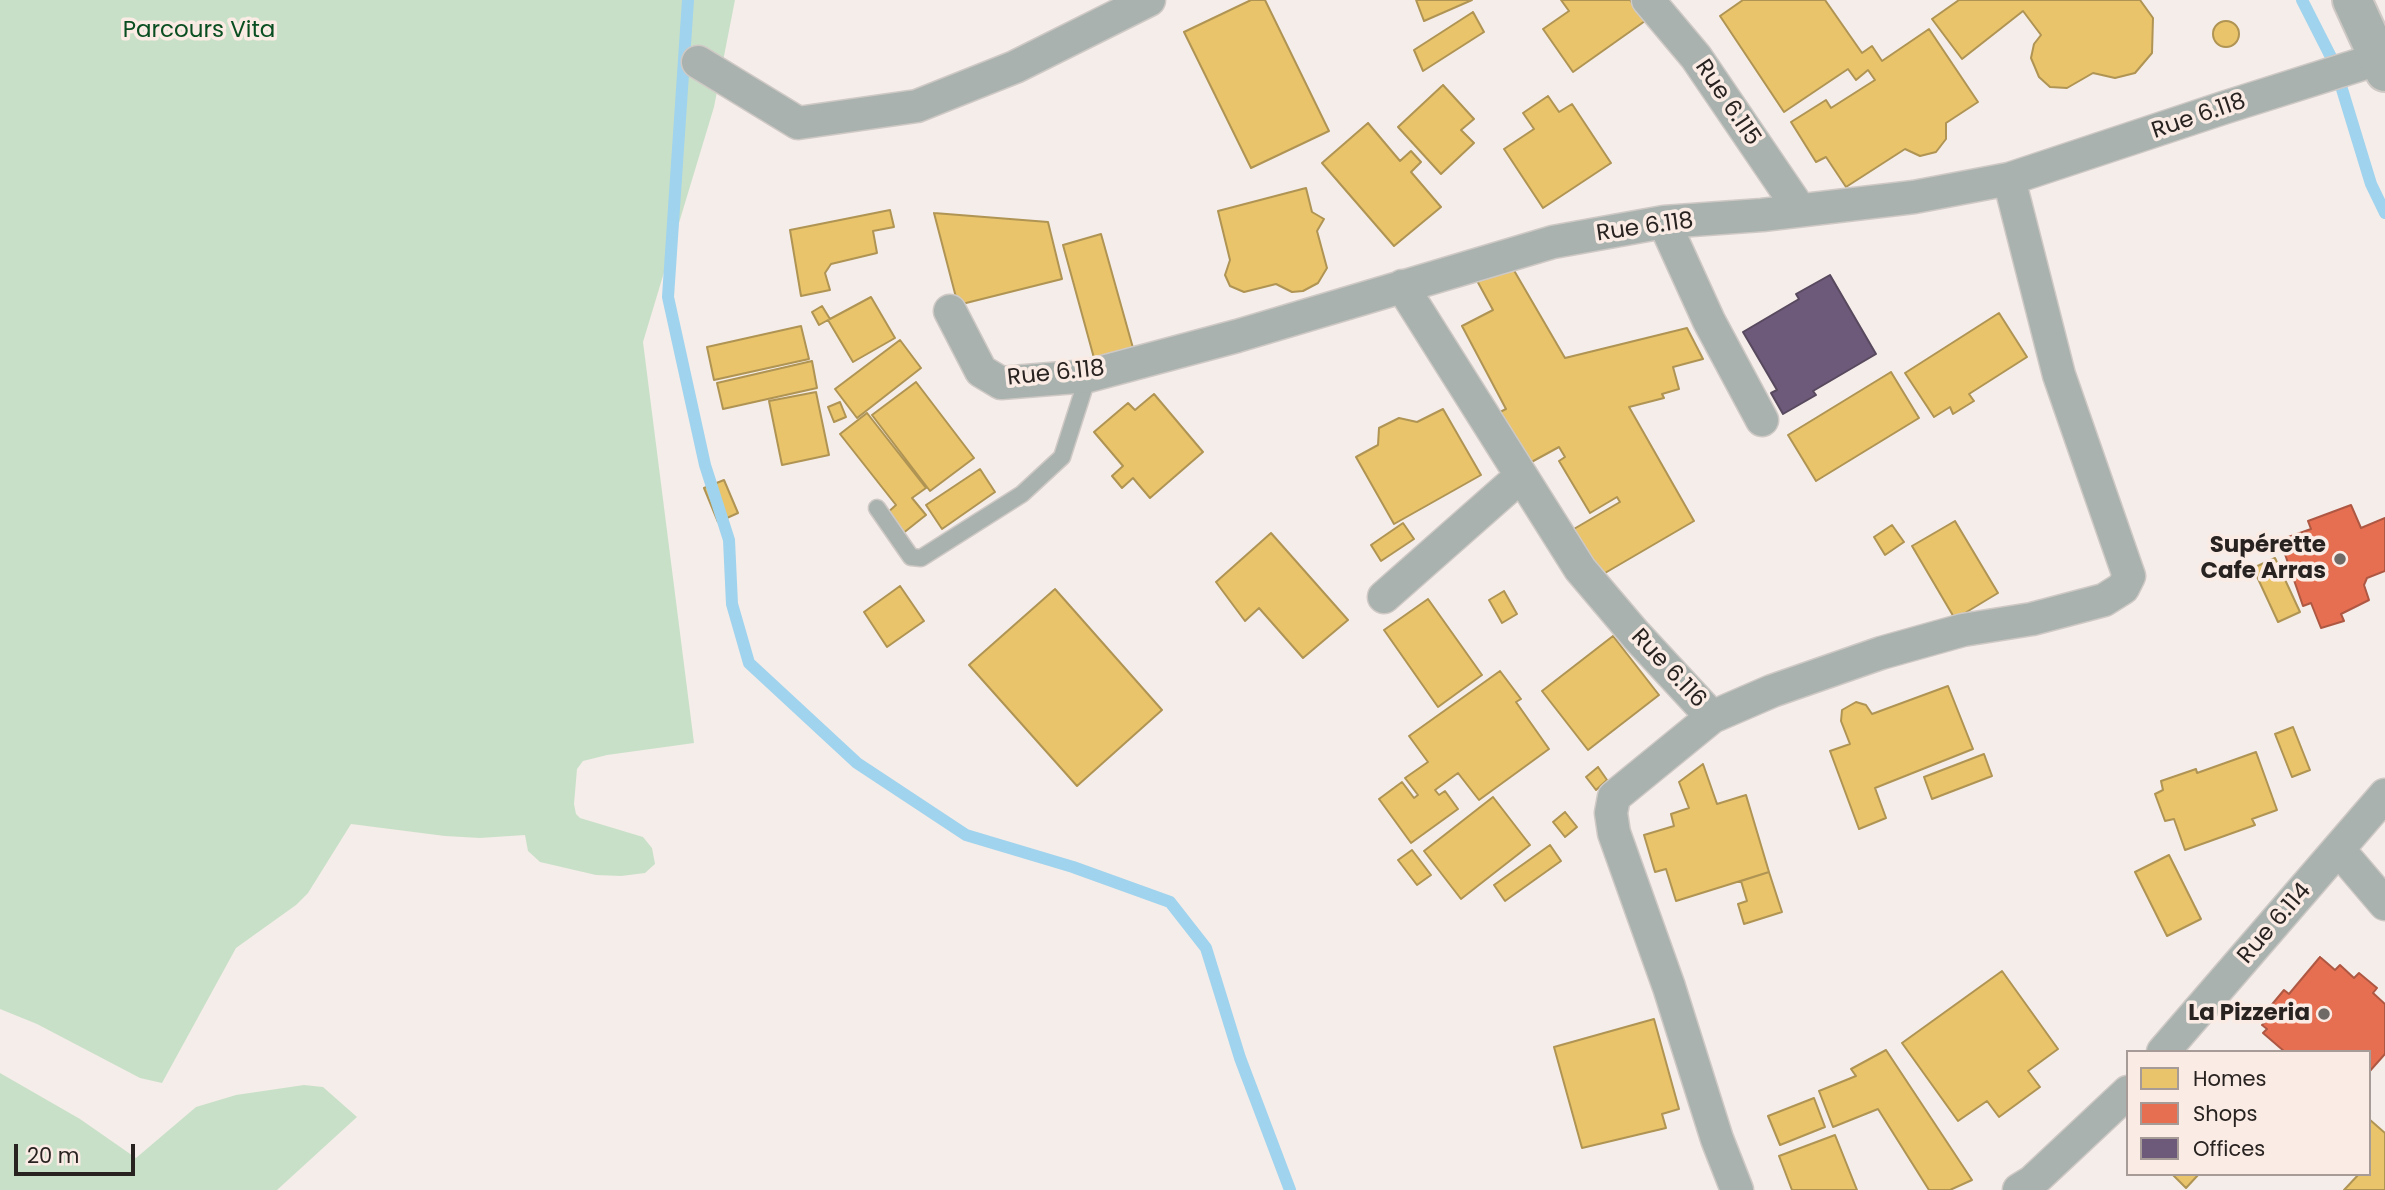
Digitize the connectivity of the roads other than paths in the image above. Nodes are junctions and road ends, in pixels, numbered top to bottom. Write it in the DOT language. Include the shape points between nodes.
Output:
graph roads {
  1 [pos="1149,0"];
  2 [pos="1648,0"];
  3 [pos="2352,0"];
  4 [pos="698,62"];
  5 [pos="2382,66"];
  6 [pos="2009,180"];
  7 [pos="1800,210"];
  8 [pos="1664,222"];
  9 [pos="1402,285"];
  10 [pos="950,311"];
  11 [pos="1088,376"];
  12 [pos="1762,420"];
  13 [pos="1520,477"];
  14 [pos="877,508"];
  15 [pos="1384,597"];
  16 [pos="1712,717"];
  17 [pos="2385,795"];
  18 [pos="2339,850"];
  19 [pos="2385,904"];
  20 [pos="2165,1050"];
  21 [pos="2126,1093"];
  22 [pos="1737,1190"];
  23 [pos="2019,1190"];
  1 -- 4 [label="street" via="1016,66 917,106 798,123"];
  2 -- 7 [label="street, Rue 6.115" via="1696,57"];
  3 -- 5 [label="street"];
  5 -- 6 [label="street, Rue 6.118" via="2223,107"];
  6 -- 7 [label="street, Rue 6.118"];
  6 -- 16 [label="street, Rue 6.116" via="2059,375 2129,576 2123,588 2104,600 1881,653"];
  7 -- 8 [label="street, Rue 6.118"];
  8 -- 9 [label="street, Rue 6.118" via="1553,242"];
  8 -- 12 [label="street" via="1709,321"];
  9 -- 11 [label="street, Rue 6.118"];
  9 -- 13 [label="street, Rue 6.116"];
  10 -- 11 [label="street, Rue 6.118" via="981,371 1001,383"];
  11 -- 14 [label="lane" via="1062,457 1022,494 921,558 911,557"];
  13 -- 15 [label="street"];
  13 -- 16 [label="street, Rue 6.116" via="1580,569"];
  16 -- 22 [label="street" via="1614,797 1611,813"];
  17 -- 18 [label="street, Rue 6.114"];
  18 -- 19 [label="street"];
  18 -- 20 [label="street, Rue 6.114"];
  21 -- 23 [label="street"];
}
